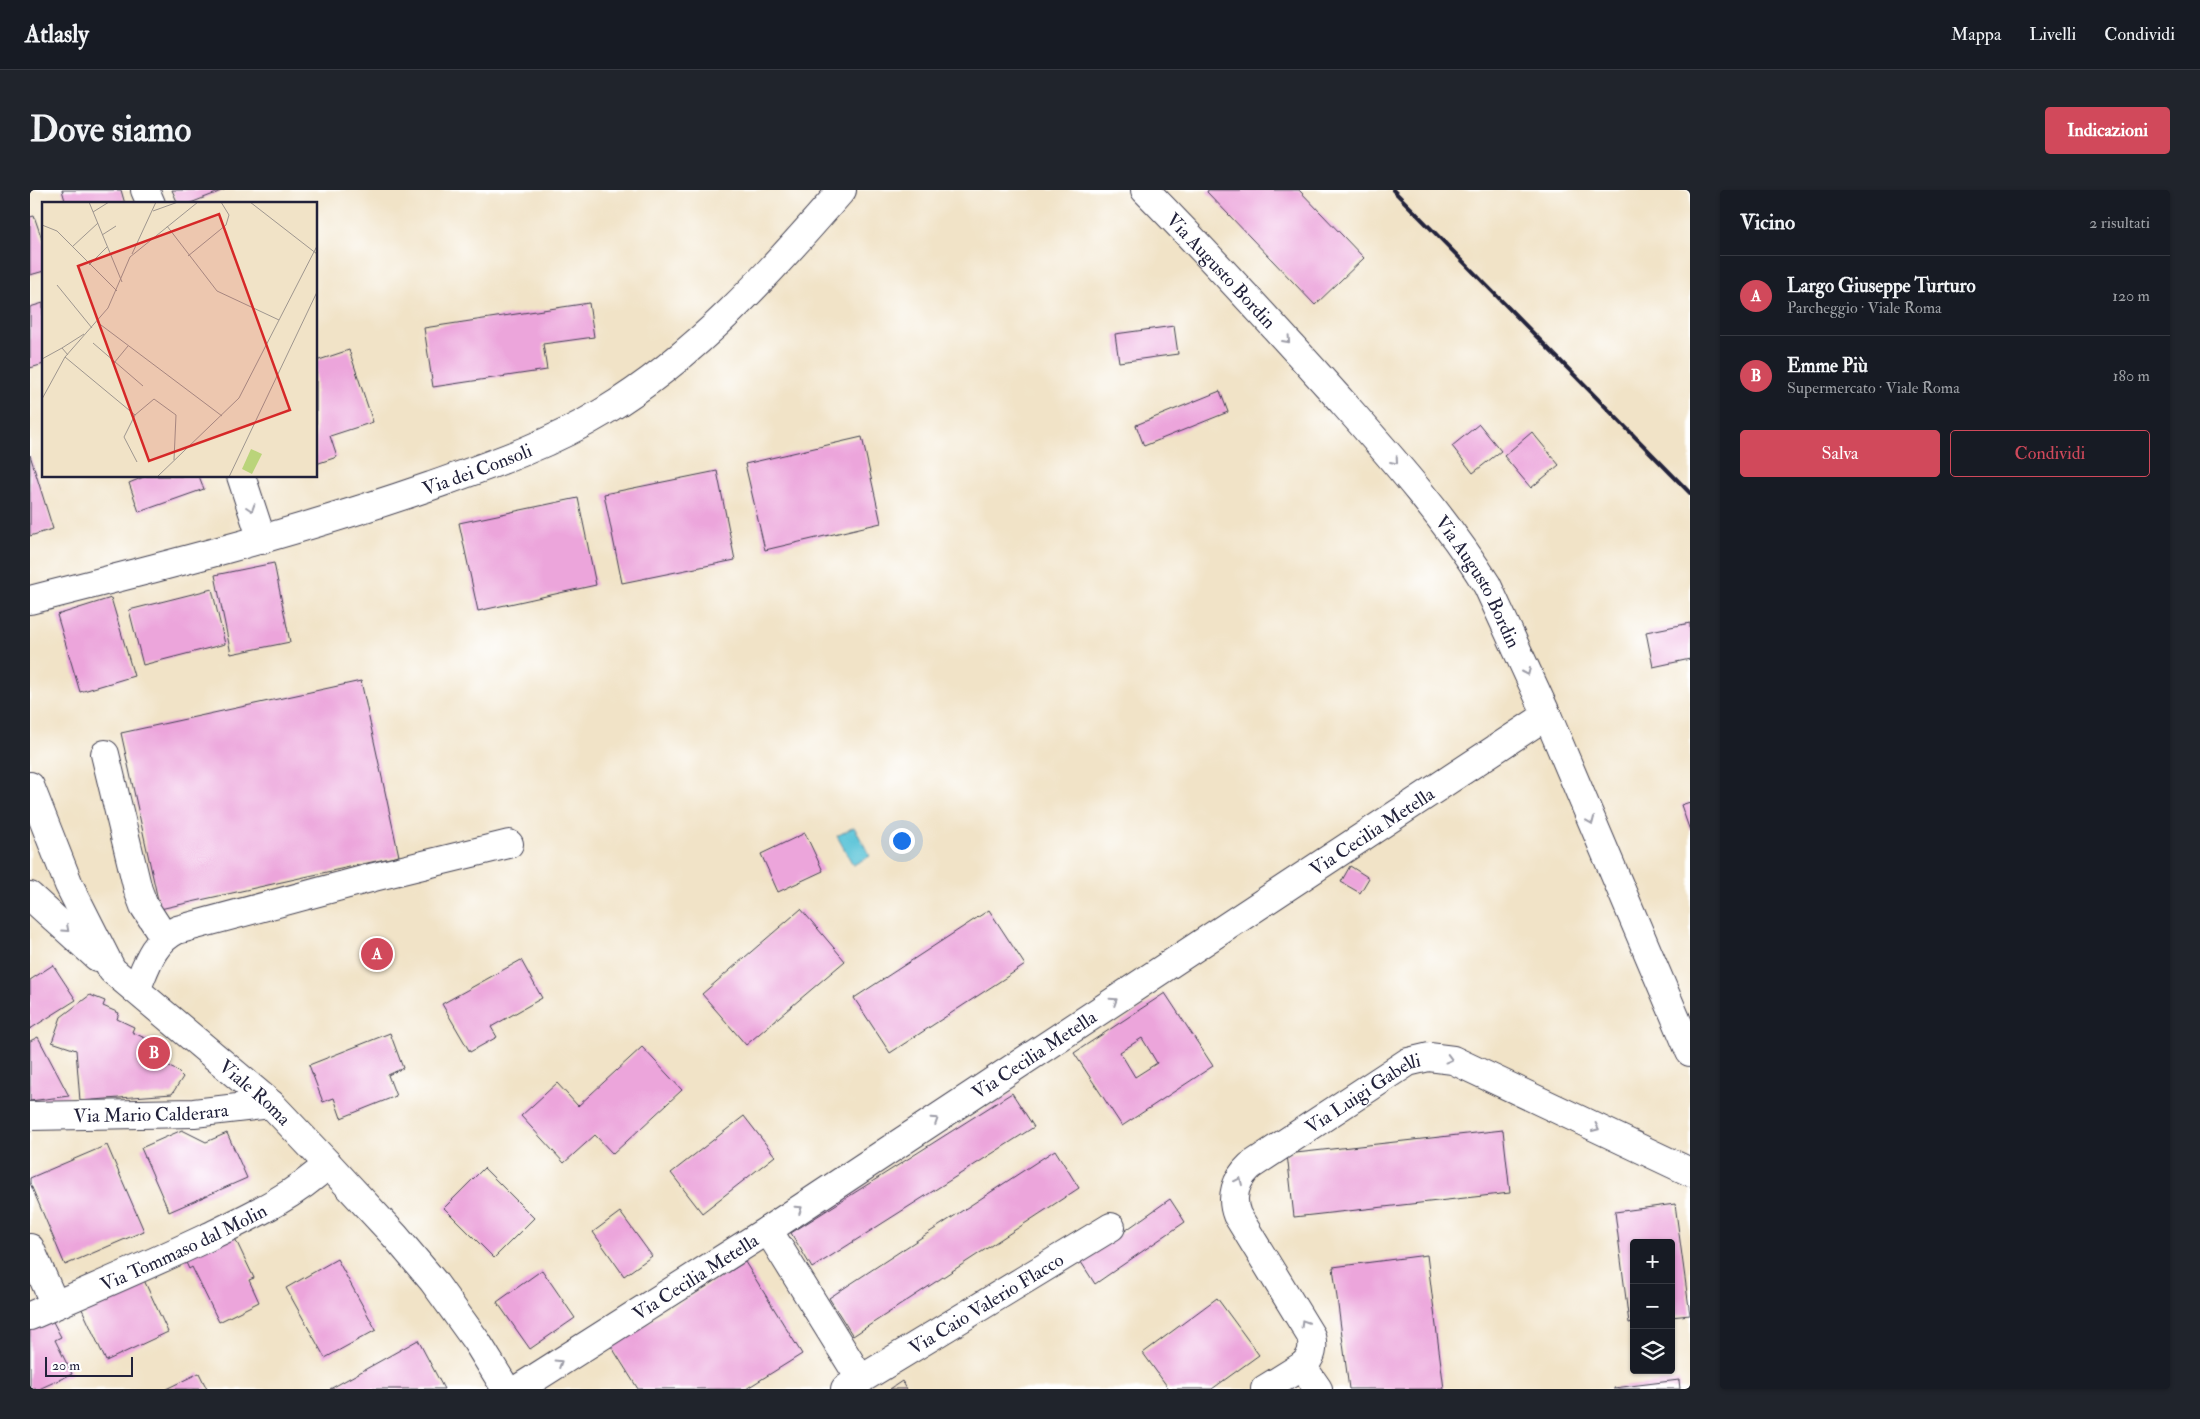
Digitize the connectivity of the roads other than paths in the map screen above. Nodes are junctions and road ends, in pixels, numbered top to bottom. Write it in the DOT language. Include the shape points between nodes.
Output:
graph roads {
  1 [pos="145,190"];
  2 [pos="842,190"];
  3 [pos="1145,190"];
  4 [pos="150,202"];
  5 [pos="242,478"];
  6 [pos="262,540"];
  7 [pos="30,600"];
  8 [pos="1547,716"];
  9 [pos="106,754"];
  10 [pos="30,786"];
  11 [pos="510,844"];
  12 [pos="30,896"];
  13 [pos="164,937"];
  14 [pos="112,970"];
  15 [pos="136,990"];
  16 [pos="1690,1052"];
  17 [pos="271,1104"];
  18 [pos="30,1116"];
  19 [pos="328,1164"];
  20 [pos="1690,1172"];
  21 [pos="1111,1227"];
  22 [pos="768,1230"];
  23 [pos="30,1248"];
  24 [pos="55,1305"];
  25 [pos="30,1316"];
  26 [pos="1302,1366"];
  27 [pos="853,1384"];
  28 [pos="506,1389"];
  29 [pos="518,1389"];
  30 [pos="1265,1389"];
  31 [pos="1318,1389"];
  1 -- 4 [label="street"];
  2 -- 6 [label="street, Via dei Consoli" via="762,279 706,333 604,412 510,457 357,512"];
  3 -- 8 [label="street, Via Augusto Bordin, one-way" via="1243,291 1442,517 1488,585"];
  5 -- 6 [label="street, one-way"];
  6 -- 7 [label="street, Via dei Consoli"];
  8 -- 16 [label="street, Via Augusto Bordin, one-way"];
  22 -- 8 [label="street, Via Cecilia Metella, one-way"];
  9 -- 13 [label="street" via="138,890"];
  10 -- 14 [label="street, Viale Roma" via="69,885"];
  11 -- 13 [label="street" via="176,930"];
  12 -- 14 [label="street, one-way"];
  13 -- 15 [label="street" via="153,950"];
  14 -- 15 [label="street, Viale Roma"];
  15 -- 17 [label="street, Viale Roma"];
  17 -- 18 [label="street, Via Mario Calderara" via="194,1113"];
  17 -- 19 [label="street, Viale Roma"];
  19 -- 24 [label="street, Via Tommaso dal Molin" via="302,1187 253,1215"];
  19 -- 28 [label="street, Viale Roma" via="427,1273"];
  26 -- 20 [label="street, Via Luigi Gabelli, one-way" via="1312,1351 1311,1336 1237,1215 1234,1203 1237,1183 1250,1166 1408,1062 1429,1056 1453,1060"];
  21 -- 27 [label="street, Via Caio Valerio Flacco"];
  22 -- 27 [label="street, Via Caio Valerio Flacco"];
  29 -- 22 [label="street, Via Cecilia Metella, one-way"];
  23 -- 24 [label="street"];
  24 -- 25 [label="street, Via Tommaso dal Molin"];
  26 -- 30 [label="street"];
  26 -- 31 [label="street"];
}
